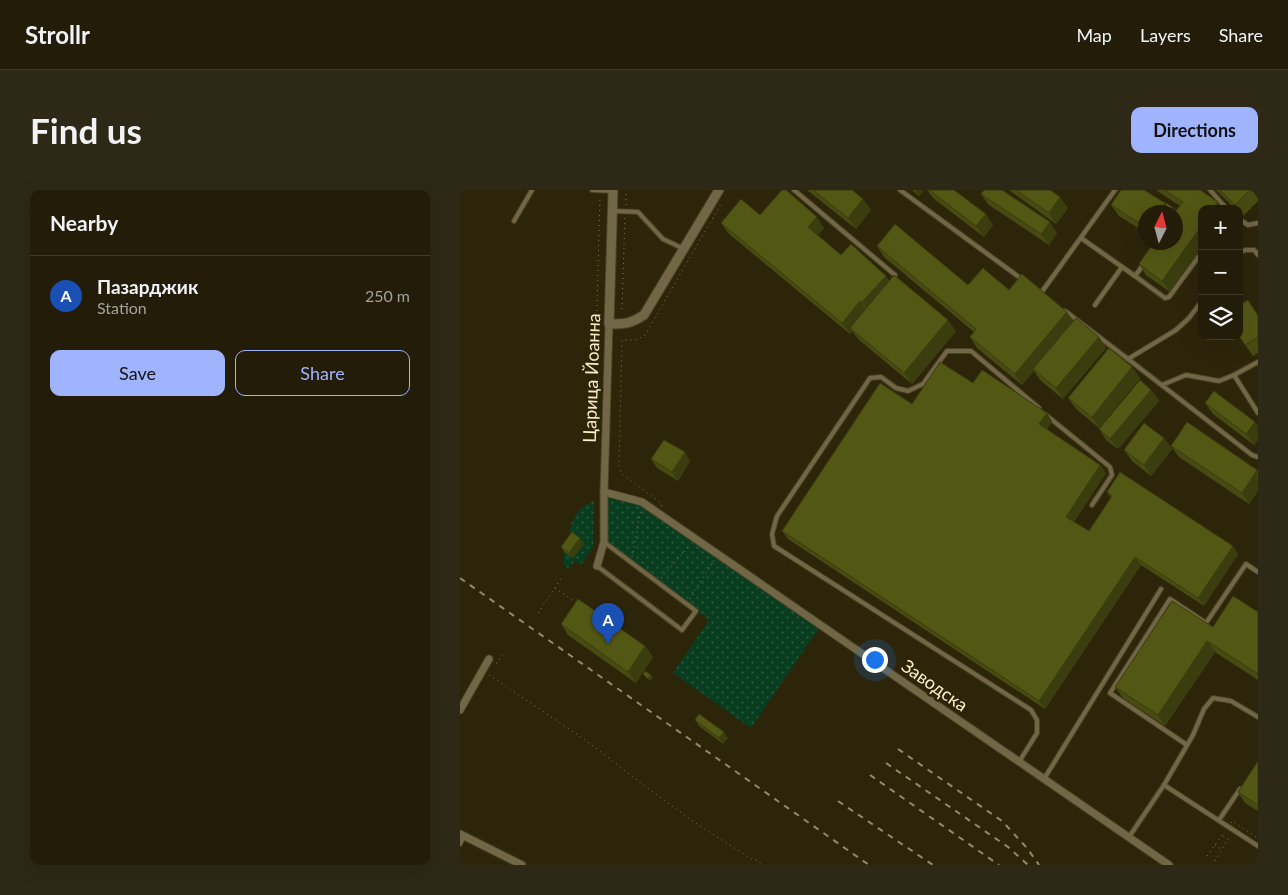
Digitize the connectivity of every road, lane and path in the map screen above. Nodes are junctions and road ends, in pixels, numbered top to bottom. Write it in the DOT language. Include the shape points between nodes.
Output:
graph roads {
  1 [pos="532,190"];
  2 [pos="592,190"];
  3 [pos="600,190"];
  4 [pos="626,190"];
  5 [pos="719,190"];
  6 [pos="794,190"];
  7 [pos="900,190"];
  8 [pos="1115,190"];
  9 [pos="1210,190"];
  10 [pos="613,191"];
  11 [pos="724,199"];
  12 [pos="1225,205"];
  13 [pos="612,211"];
  14 [pos="626,211"];
  15 [pos="514,221"];
  16 [pos="1243,222"];
  17 [pos="1258,223"];
  18 [pos="1081,238"];
  19 [pos="684,249"];
  20 [pos="1243,251"];
  21 [pos="1258,255"];
  22 [pos="1198,257"];
  23 [pos="1144,263"];
  24 [pos="1122,267"];
  25 [pos="895,275"];
  26 [pos="1134,276"];
  27 [pos="1029,284"];
  28 [pos="1035,288"];
  29 [pos="1041,293"];
  30 [pos="1049,299"];
  31 [pos="1094,305"];
  32 [pos="1198,306"];
  33 [pos="622,309"];
  34 [pos="1065,311"];
  35 [pos="609,324"];
  36 [pos="1128,359"];
  37 [pos="1258,362"];
  38 [pos="1234,375"];
  39 [pos="1162,385"];
  40 [pos="1258,413"];
  41 [pos="594,416"];
  42 [pos="1258,457"];
  43 [pos="604,492"];
  44 [pos="642,502"];
  45 [pos="1092,505"];
  46 [pos="669,520"];
  47 [pos="696,539"];
  48 [pos="604,542"];
  49 [pos="718,554"];
  50 [pos="632,563"];
  51 [pos="597,566"];
  52 [pos="1258,572"];
  53 [pos="562,577"];
  54 [pos="658,582"];
  55 [pos="555,588"];
  56 [pos="1161,589"];
  57 [pos="578,604"];
  58 [pos="687,604"];
  59 [pos="538,613"];
  60 [pos="503,654"];
  61 [pos="489,659"];
  62 [pos="483,670"];
  63 [pos="460,710"];
  64 [pos="1258,716"];
  65 [pos="1187,745"];
  66 [pos="1019,762"];
  67 [pos="1044,779"];
  68 [pos="1164,784"];
  69 [pos="1241,788"];
  70 [pos="1219,820"];
  71 [pos="1228,826"];
  72 [pos="462,835"];
  73 [pos="1222,835"];
  74 [pos="1129,837"];
  75 [pos="460,844"];
  76 [pos="1215,845"];
  77 [pos="1258,846"];
  78 [pos="1222,850"];
  79 [pos="1207,856"];
  80 [pos="1215,861"];
  81 [pos="522,865"];
  82 [pos="764,865"];
  83 [pos="1168,865"];
  1 -- 15 [label="lane"];
  2 -- 3 [label="lane"];
  3 -- 10 [label="lane"];
  3 -- 41 [label="path"];
  4 -- 14 [label="path"];
  5 -- 19 [label="street"];
  6 -- 25 [label="lane"];
  7 -- 27 [label="lane"];
  8 -- 18 [label="lane"];
  9 -- 12 [label="lane"];
  10 -- 13 [label="street, Царица Йоанна"];
  11 -- 46 [label="path" via="645,336 622,340 619,467 621,473 661,504"];
  13 -- 14 [label="lane"];
  13 -- 35 [label="street, Царица Йоанна"];
  14 -- 19 [label="lane" via="638,212 663,239"];
  14 -- 33 [label="path"];
  16 -- 17 [label="lane" via="1248,225"];
  18 -- 24 [label="lane"];
  18 -- 29 [label="lane"];
  19 -- 35 [label="street" via="644,315 634,322"];
  20 -- 21 [label="lane" via="1254,250"];
  22 -- 26 [label="lane" via="1165,298"];
  23 -- 26 [label="lane"];
  24 -- 26 [label="lane"];
  24 -- 31 [label="lane"];
  28 -- 29 [label="lane"];
  29 -- 30 [label="lane"];
  32 -- 36 [label="lane" via="1176,330"];
  34 -- 36 [label="lane"];
  35 -- 43 [label="street, Царица Йоанна"];
  36 -- 39 [label="lane"];
  37 -- 38 [label="lane"];
  38 -- 39 [label="lane" via="1219,381 1186,376"];
  38 -- 40 [label="lane"];
  39 -- 42 [label="lane"];
  43 -- 44 [label="street, Заводска"];
  43 -- 48 [label="street, Царица Йоанна"];
  44 -- 46 [label="street, Заводска"];
  44 -- 50 [label="path"];
  45 -- 66 [label="lane" via="1112,475 1110,467 971,351 947,351 923,384 908,391 896,388 881,377 870,378 777,516 772,534 774,546 1031,710 1037,720 1037,733"];
  46 -- 47 [label="street, Заводска"];
  47 -- 49 [label="street, Заводска"];
  47 -- 54 [label="path"];
  48 -- 50 [label="lane"];
  48 -- 51 [label="street, Царица Йоанна"];
  49 -- 58 [label="path"];
  49 -- 66 [label="street, Заводска"];
  50 -- 54 [label="lane"];
  51 -- 58 [label="lane" via="682,630 696,611"];
  52 -- 65 [label="lane" via="1246,564 1206,623 1170,599 1110,693"];
  53 -- 55 [label="path"];
  54 -- 58 [label="lane"];
  55 -- 57 [label="path"];
  55 -- 59 [label="path"];
  56 -- 67 [label="lane"];
  60 -- 61 [label="path" via="497,663"];
  61 -- 62 [label="street"];
  62 -- 63 [label="street"];
  62 -- 82 [label="path" via="584,739 694,822"];
  64 -- 65 [label="lane" via="1231,701 1212,698"];
  65 -- 68 [label="lane"];
  66 -- 67 [label="street, Заводска"];
  67 -- 74 [label="street, Заводска"];
  68 -- 70 [label="lane"];
  68 -- 74 [label="lane"];
  69 -- 70 [label="lane"];
  70 -- 71 [label="lane"];
  71 -- 73 [label="path"];
  71 -- 77 [label="lane"];
  72 -- 75 [label="lane"];
  72 -- 81 [label="street"];
  73 -- 76 [label="path"];
  73 -- 78 [label="path" via="1228,839"];
  74 -- 83 [label="street, Заводска"];
  76 -- 78 [label="path"];
  76 -- 79 [label="path"];
  78 -- 80 [label="path"];
}
